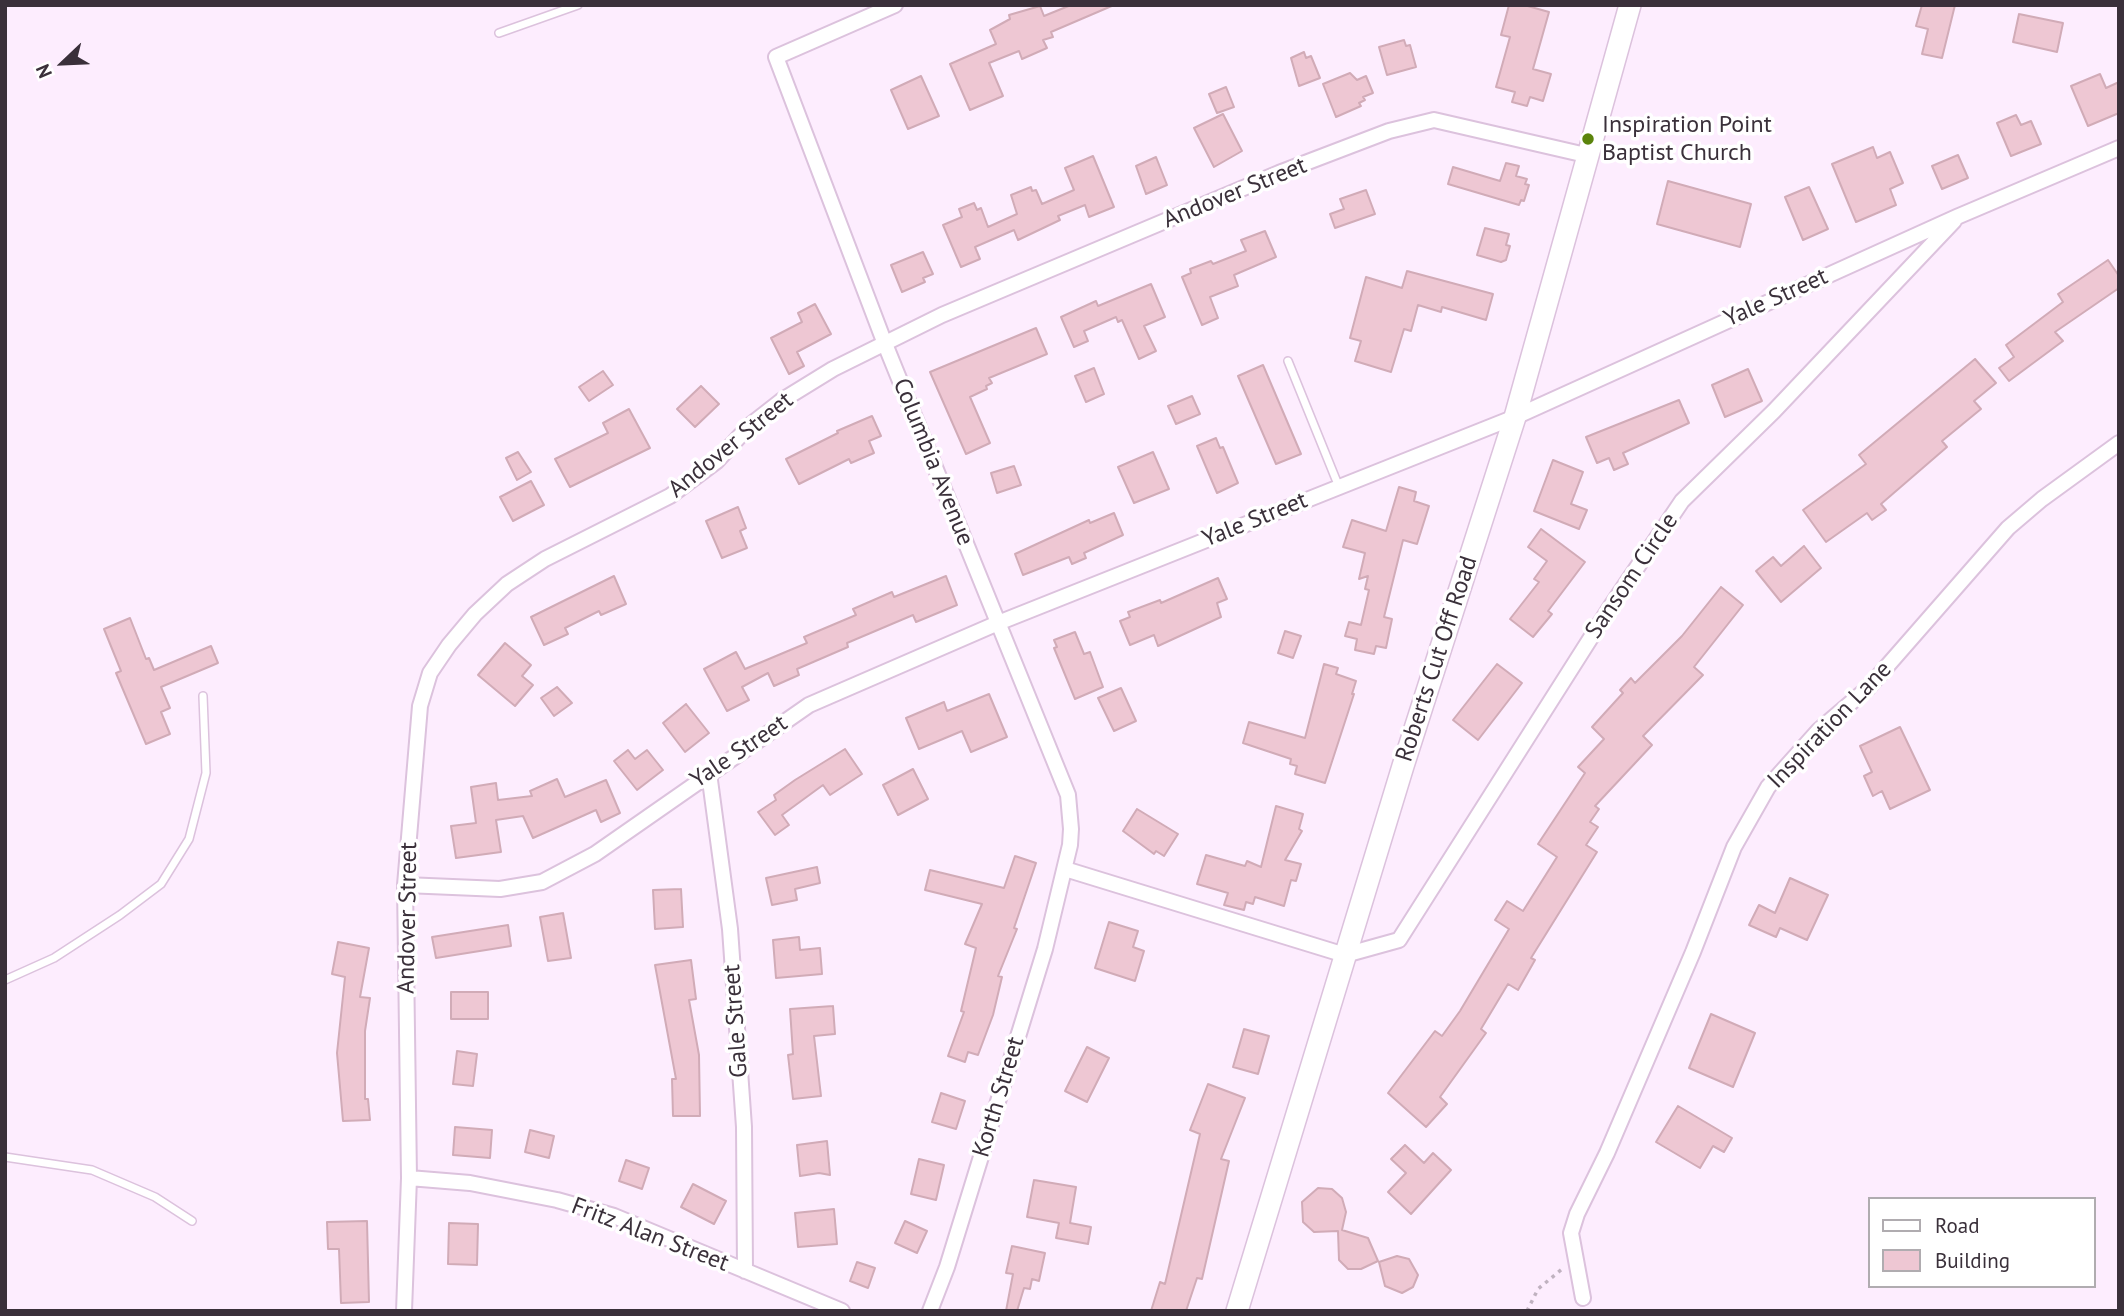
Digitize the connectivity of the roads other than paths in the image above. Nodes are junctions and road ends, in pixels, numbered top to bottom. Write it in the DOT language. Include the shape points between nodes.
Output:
graph roads {
  1 [pos="578,5"];
  2 [pos="1630,5"];
  3 [pos="893,6"];
  4 [pos="499,33"];
  5 [pos="2119,148"];
  6 [pos="1590,156"];
  7 [pos="1959,216"];
  8 [pos="885,344"];
  9 [pos="1288,361"];
  10 [pos="1515,416"];
  11 [pos="2119,443"];
  12 [pos="1339,487"];
  13 [pos="998,623"];
  14 [pos="203,696"];
  15 [pos="709,773"];
  16 [pos="1063,875"];
  17 [pos="405,885"];
  18 [pos="1345,955"];
  19 [pos="5,980"];
  20 [pos="5,1157"];
  21 [pos="409,1178"];
  22 [pos="192,1221"];
  23 [pos="745,1271"];
  24 [pos="1583,1298"];
  25 [pos="404,1311"];
  26 [pos="842,1311"];
  27 [pos="930,1311"];
  28 [pos="1237,1311"];
  1 -- 4 [label="lane"];
  2 -- 6 [label="street, Roberts Cut Off Road"];
  3 -- 8 [label="street, Columbia Avenue" via="776,57"];
  5 -- 7 [label="street, Yale Street"];
  6 -- 8 [label="street, Andover Street" via="1434,120 1389,131 942,315"];
  6 -- 10 [label="street, Roberts Cut Off Road"];
  7 -- 10 [label="street, Yale Street"];
  7 -- 18 [label="street, Sansom Circle" via="1682,501 1399,940"];
  8 -- 13 [label="street, Columbia Avenue"];
  8 -- 17 [label="street, Andover Street" via="781,401 749,425 717,461 670,496 545,559 507,584 475,614 430,673 419,706"];
  9 -- 12 [label="lane"];
  10 -- 12 [label="street, Yale Street"];
  10 -- 18 [label="street, Roberts Cut Off Road"];
  11 -- 24 [label="street, Inspiration Lane" via="2008,528 1868,688 1819,730 1768,787 1734,847 1693,952 1577,1214 1571,1233"];
  12 -- 13 [label="street, Yale Street"];
  13 -- 15 [label="street, Yale Street" via="809,705"];
  13 -- 16 [label="street, Columbia Avenue" via="1068,795 1071,829"];
  14 -- 19 [label="lane" via="206,773 189,839 161,884 54,958"];
  15 -- 17 [label="street, Yale Street" via="595,853 542,882 500,889"];
  15 -- 23 [label="street, Gale Street" via="734,982 744,1127"];
  16 -- 18 [label="street"];
  16 -- 27 [label="street, Korth Street" via="1037,975"];
  17 -- 21 [label="street, Andover Street"];
  18 -- 28 [label="street, Roberts Cut Off Road"];
  20 -- 22 [label="lane" via="92,1170 155,1197"];
  21 -- 23 [label="street, Fritz Alan Street" via="470,1183 557,1200 614,1216"];
  21 -- 25 [label="street, Andover Street"];
  23 -- 26 [label="street, Fritz Alan Street"];
}
